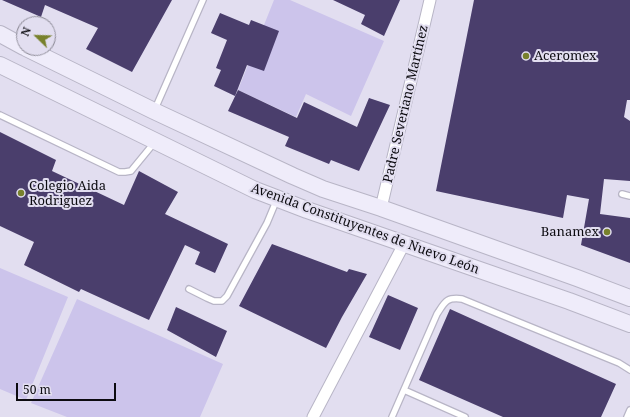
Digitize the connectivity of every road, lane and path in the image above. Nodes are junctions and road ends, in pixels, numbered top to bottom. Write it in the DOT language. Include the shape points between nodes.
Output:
graph roads {
  1 [pos="203,0"];
  2 [pos="430,0"];
  3 [pos="0,34"];
  4 [pos="16,43"];
  5 [pos="41,56"];
  6 [pos="47,59"];
  7 [pos="0,65"];
  8 [pos="101,84"];
  9 [pos="42,85"];
  10 [pos="154,111"];
  11 [pos="0,115"];
  12 [pos="156,141"];
  13 [pos="622,194"];
  14 [pos="630,196"];
  15 [pos="278,199"];
  16 [pos="381,208"];
  17 [pos="404,244"];
  18 [pos="189,288"];
  19 [pos="630,298"];
  20 [pos="630,324"];
  21 [pos="630,370"];
  22 [pos="404,390"];
  23 [pos="630,410"];
  24 [pos="313,417"];
  25 [pos="392,417"];
  26 [pos="465,417"];
  27 [pos="627,417"];
  1 -- 10 [label="lane"];
  2 -- 16 [label="street, Padre Severiano Martínez"];
  3 -- 4 [label="main road, Avenida Constituyentes de Nuevo León"];
  5 -- 6 [label="main road, Avenida Constituyentes de Nuevo León"];
  6 -- 7 [label="main road" via="42,68 32,74"];
  6 -- 8 [label="main road, Avenida Constituyentes de Nuevo León"];
  7 -- 9 [label="main road, Avenida Constituyentes de Nuevo León"];
  8 -- 9 [label="main road" via="67,74 51,73 45,77"];
  8 -- 10 [label="main road, Avenida Constituyentes de Nuevo León"];
  9 -- 12 [label="main road, Avenida Constituyentes de Nuevo León"];
  10 -- 16 [label="main road, Avenida Constituyentes de Nuevo León" via="323,189"];
  11 -- 12 [label="lane" via="119,172 131,171"];
  12 -- 15 [label="main road, Avenida Constituyentes de Nuevo León"];
  13 -- 14 [label="lane"];
  15 -- 17 [label="main road, Avenida Constituyentes de Nuevo León"];
  15 -- 18 [label="lane" via="227,296 222,301 214,300"];
  16 -- 19 [label="main road, Avenida Constituyentes de Nuevo León"];
  17 -- 20 [label="main road, Avenida Constituyentes de Nuevo León"];
  17 -- 24 [label="street"];
  21 -- 22 [label="lane" via="462,299 452,298 445,302 437,314"];
  22 -- 25 [label="lane"];
  22 -- 26 [label="lane"];
  23 -- 27 [label="lane"];
}
